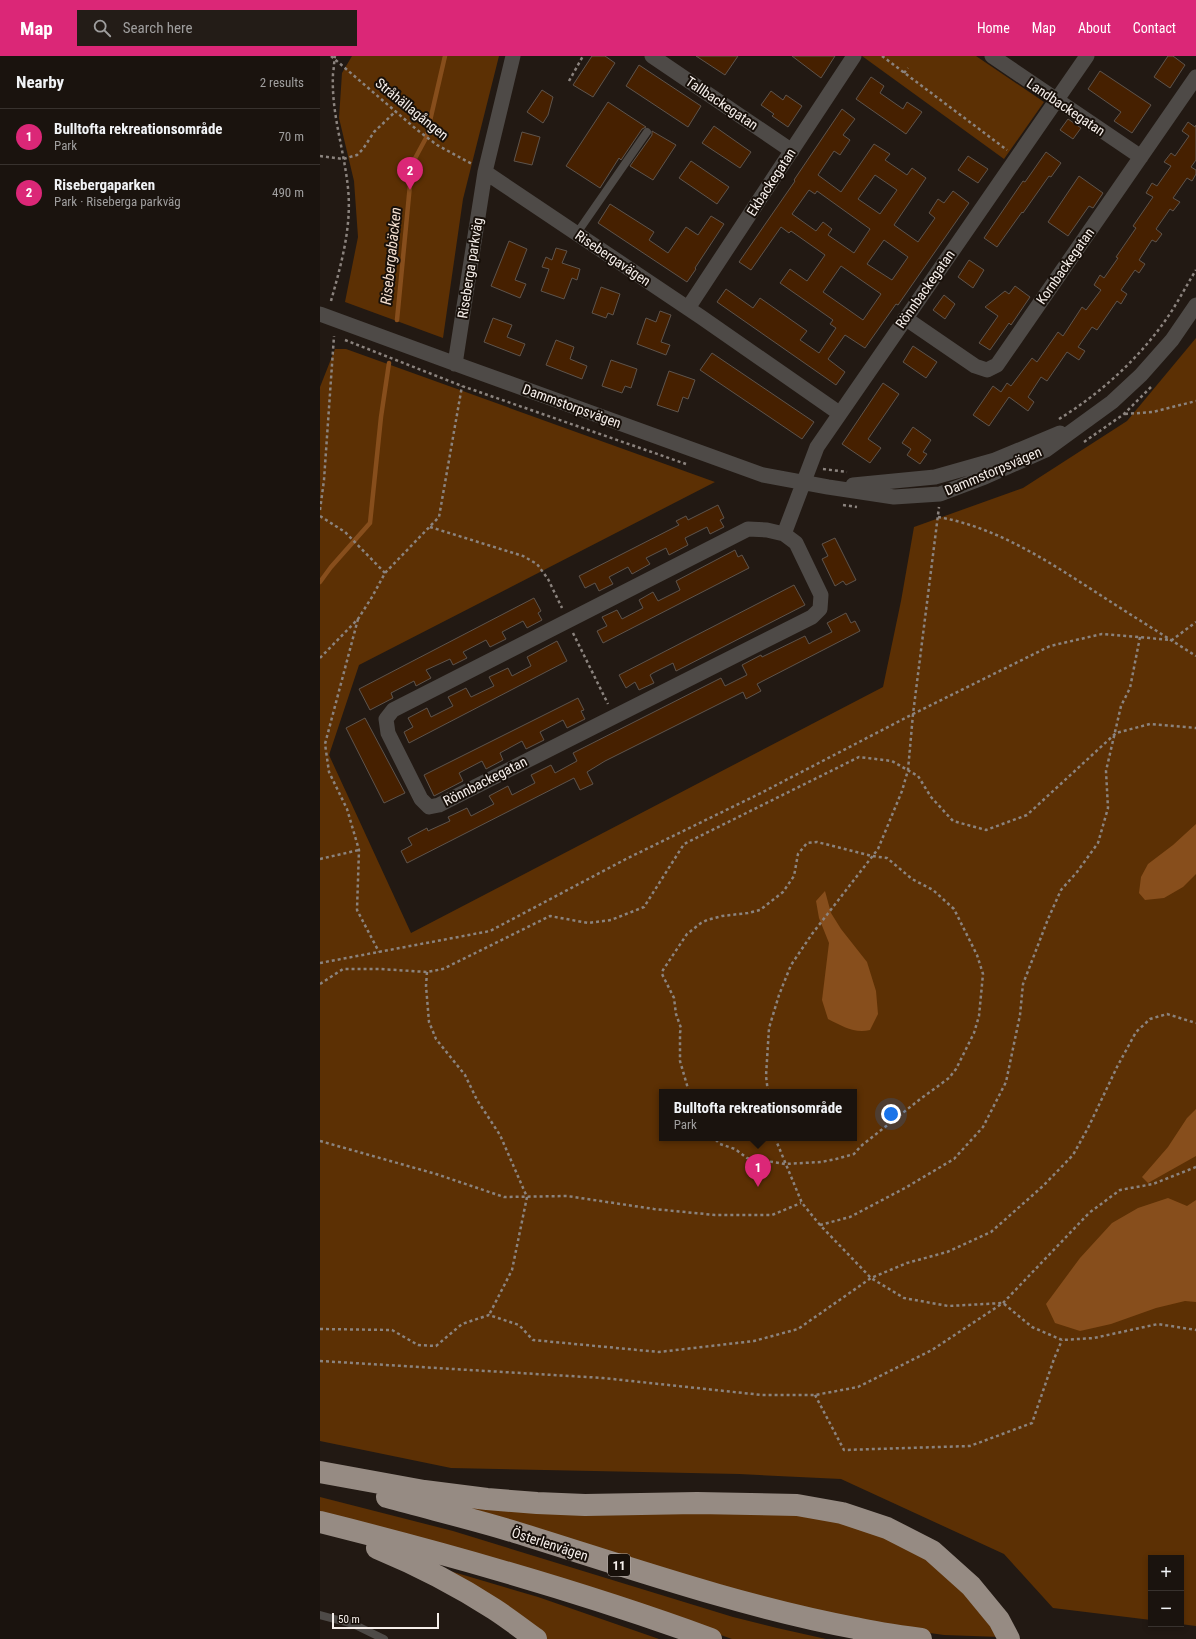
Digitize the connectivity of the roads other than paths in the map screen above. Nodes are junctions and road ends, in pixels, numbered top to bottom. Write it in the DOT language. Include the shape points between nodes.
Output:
graph roads {
  1 [pos="513,56"];
  2 [pos="652,56"];
  3 [pos="854,56"];
  4 [pos="992,56"];
  5 [pos="1087,56"];
  6 [pos="1196,77"];
  7 [pos="1057,100"];
  8 [pos="647,132"];
  9 [pos="792,151"];
  10 [pos="1141,157"];
  11 [pos="484,172"];
  12 [pos="577,233"];
  13 [pos="1196,305"];
  14 [pos="688,308"];
  15 [pos="320,314"];
  16 [pos="905,318"];
  17 [pos="455,364"];
  18 [pos="839,413"];
  19 [pos="804,483"];
  20 [pos="784,534"];
  21 [pos="320,1472"];
  22 [pos="320,1480"];
  23 [pos="320,1522"];
  24 [pos="320,1526"];
  25 [pos="320,1615"];
  26 [pos="384,1639"];
  27 [pos="536,1639"];
  28 [pos="711,1639"];
  29 [pos="921,1639"];
  30 [pos="1010,1639"];
  1 -- 11 [label="street"];
  2 -- 9 [label="street, Tallbackegatan"];
  3 -- 9 [label="street, Ekbackegatan"];
  4 -- 7 [label="street, Landbackegatan"];
  5 -- 7 [label="street, Rönnbackegatan"];
  6 -- 10 [label="street, Kornbackegatan"];
  7 -- 10 [label="street, Landbackegatan"];
  7 -- 16 [label="street, Rönnbackegatan"];
  8 -- 12 [label="lane"];
  9 -- 14 [label="street, Ekbackegatan"];
  10 -- 16 [label="street, Kornbackegatan" via="997,365 987,370 975,366"];
  11 -- 12 [label="street, Risebergavägen"];
  11 -- 17 [label="street, Riseberga parkväg"];
  12 -- 14 [label="street, Risebergavägen"];
  13 -- 19 [label="street, Dammstorpsvägen" via="1172,340 1141,375 1112,402 1080,425 995,460 936,477 828,487"];
  14 -- 18 [label="street, Risebergavägen"];
  15 -- 17 [label="street, Dammstorpsvägen"];
  16 -- 18 [label="street, Rönnbackegatan"];
  17 -- 19 [label="street, Dammstorpsvägen" via="763,475"];
  18 -- 19 [label="street, Rönnbackegatan" via="817,446"];
  19 -- 20 [label="street, Rönnbackegatan"];
  20 -- 20 [label="street, Rönnbackegatan" via="796,543 821,595 820,609 812,617 439,805 429,806 421,799 388,733 386,719 393,710 748,529"];
  21 -- 30 [label="highway" via="424,1490 537,1504 798,1505 842,1513 887,1528 932,1551 971,1586 999,1620"];
  22 -- 29 [label="highway, Österlenvägen / 11" via="514,1532 621,1566 798,1616 856,1629"];
  23 -- 28 [label="highway" via="507,1572"];
  24 -- 27 [label="highway" via="419,1566 494,1609"];
  25 -- 26 [label="lane" via="353,1624"];
}
